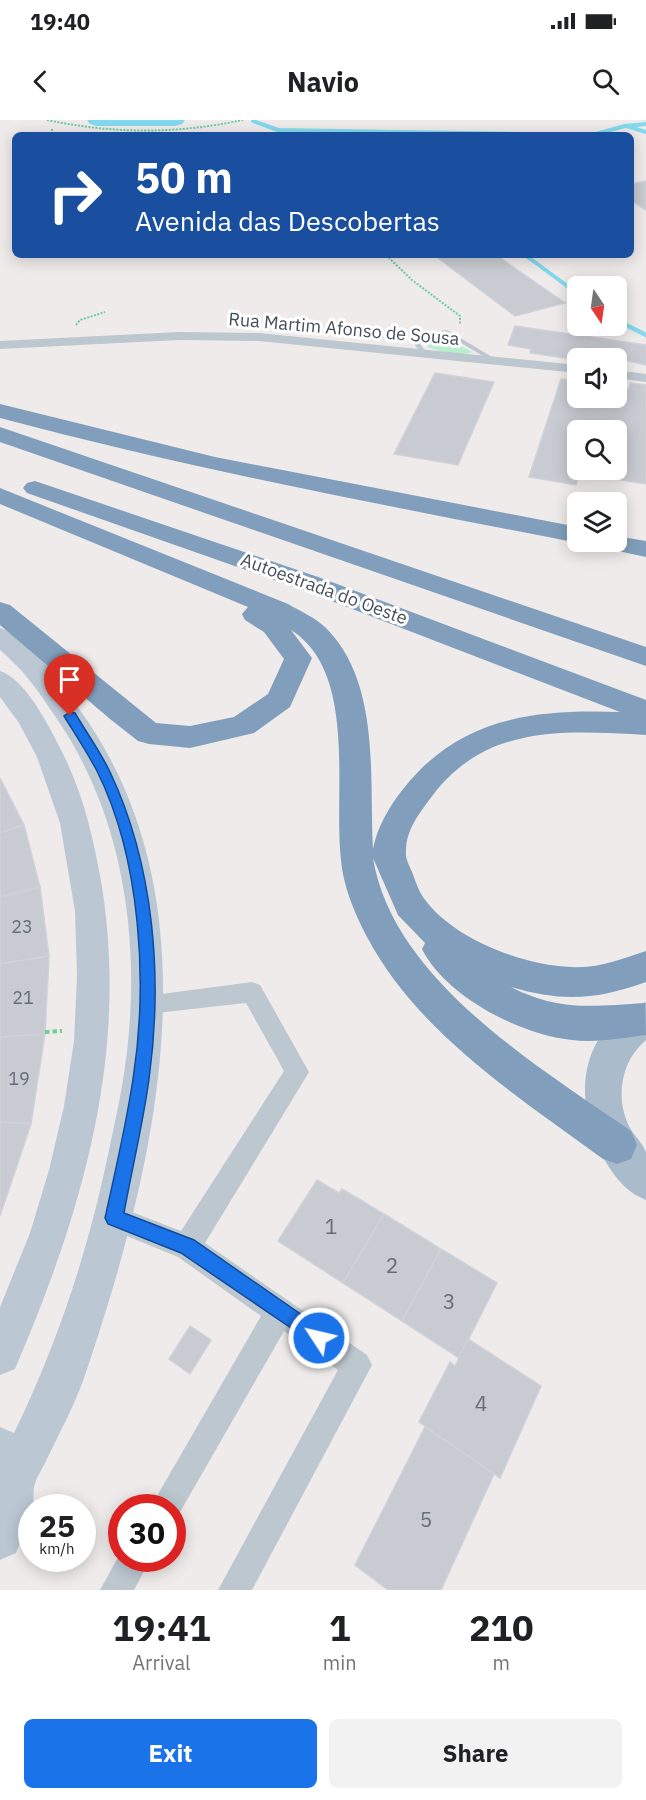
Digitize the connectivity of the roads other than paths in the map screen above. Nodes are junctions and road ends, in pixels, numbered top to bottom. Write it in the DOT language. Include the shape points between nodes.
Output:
graph roads {
  1 [pos="0,345"];
  2 [pos="423,352"];
  3 [pos="495,362"];
  4 [pos="567,368"];
  5 [pos="627,375"];
  6 [pos="646,378"];
  7 [pos="0,411"];
  8 [pos="0,434"];
  9 [pos="0,474"];
  10 [pos="0,495"];
  11 [pos="567,534"];
  12 [pos="627,546"];
  13 [pos="646,549"];
  14 [pos="205,582"];
  15 [pos="0,611"];
  16 [pos="0,636"];
  17 [pos="646,657"];
  18 [pos="0,680"];
  19 [pos="646,711"];
  20 [pos="70,716"];
  21 [pos="646,724"];
  22 [pos="36,730"];
  23 [pos="415,913"];
  24 [pos="646,966"];
  25 [pos="147,1004"];
  26 [pos="646,1018"];
  27 [pos="617,1144"];
  28 [pos="646,1180"];
  29 [pos="114,1218"];
  30 [pos="187,1247"];
  31 [pos="280,1311"];
  32 [pos="0,1354"];
  33 [pos="6,1466"];
  34 [pos="173,1494"];
  35 [pos="0,1537"];
  36 [pos="127,1572"];
  37 [pos="116,1590"];
  38 [pos="234,1590"];
  1 -- 2 [label="street, Rua Martim Afonso de Sousa" via="180,336 259,337"];
  2 -- 3 [label="street, Rua Martim Afonso de Sousa"];
  2 -- 3 [label="lane" via="415,341 417,336 447,332"];
  3 -- 4 [label="street, Rua Martim Afonso de Sousa"];
  5 -- 6 [label="street"];
  7 -- 11 [label="highway" via="77,433"];
  8 -- 17 [label="highway, Autoestrada do Oeste"];
  9 -- 19 [label="highway, Autoestrada do Oeste" via="312,584"];
  10 -- 14 [label="highway"];
  12 -- 13 [label="highway"];
  14 -- 15 [label="highway" via="274,626 298,658 280,700 243,726 190,737 149,733"];
  14 -- 27 [label="highway" via="278,610 317,636 343,675 355,767 357,861 380,927 417,983 517,1073"];
  16 -- 20 [label="main road" via="35,666"];
  18 -- 22 [label="main road"];
  20 -- 22 [label="main road"];
  20 -- 25 [label="main road" via="103,771 120,812 135,866 144,927"];
  21 -- 23 [label="highway" via="539,722 490,736 450,757 417,790 398,820 389,853"];
  22 -- 32 [label="main road" via="62,782 88,882 95,965 93,1027 70,1165 43,1253"];
  23 -- 24 [label="highway" via="486,963 523,976 573,983 624,975"];
  23 -- 26 [label="highway" via="453,964 480,989 520,1009 568,1024"];
  25 -- 29 [label="main road" via="141,1079"];
  25 -- 30 [label="street" via="252,992 297,1072"];
  26 -- 27 [label="main road" via="612,1048 604,1069 603,1102"];
  27 -- 28 [label="main road"];
  29 -- 30 [label="street"];
  29 -- 33 [label="main road" via="61,1383"];
  30 -- 31 [label="street"];
  31 -- 34 [label="street"];
  31 -- 38 [label="street" via="357,1365"];
  33 -- 35 [label="main road" via="7,1523"];
  36 -- 37 [label="street"];
}
